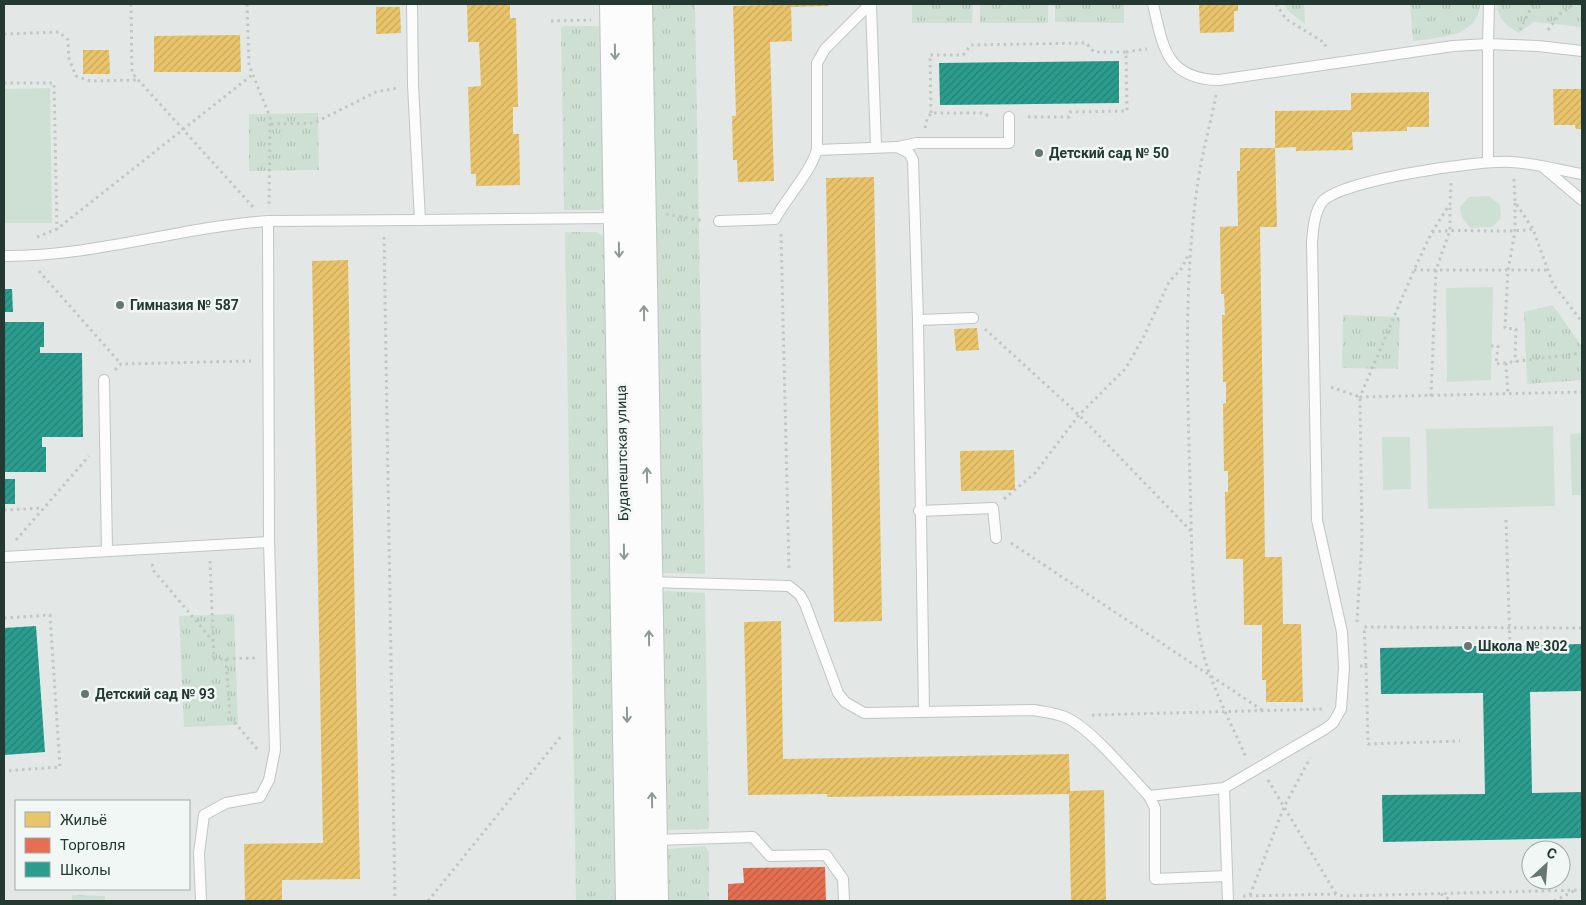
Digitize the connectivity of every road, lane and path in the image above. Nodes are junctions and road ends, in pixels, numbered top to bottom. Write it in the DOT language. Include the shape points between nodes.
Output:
graph roads {
  1 [pos="131,4"];
  2 [pos="247,4"];
  3 [pos="412,4"];
  4 [pos="638,4"];
  5 [pos="871,4"];
  6 [pos="1153,4"];
  7 [pos="1276,4"];
  8 [pos="1489,4"];
  9 [pos="1533,4"];
  10 [pos="1574,4"];
  11 [pos="605,12"];
  12 [pos="551,21"];
  13 [pos="4,34"];
  14 [pos="1488,44"];
  15 [pos="1513,44"];
  16 [pos="1538,46"];
  17 [pos="1150,49"];
  18 [pos="1582,51"];
  19 [pos="1126,52"];
  20 [pos="1330,63"];
  21 [pos="252,75"];
  22 [pos="138,80"];
  23 [pos="1219,80"];
  24 [pos="4,83"];
  25 [pos="413,85"];
  26 [pos="931,113"];
  27 [pos="1009,117"];
  28 [pos="271,124"];
  29 [pos="183,129"];
  30 [pos="923,143"];
  31 [pos="876,146"];
  32 [pos="897,147"];
  33 [pos="817,150"];
  34 [pos="1488,162"];
  35 [pos="1513,162"];
  36 [pos="1451,165"];
  37 [pos="1543,168"];
  38 [pos="1582,174"];
  39 [pos="1582,200"];
  40 [pos="1515,202"];
  41 [pos="1450,204"];
  42 [pos="669,214"];
  43 [pos="630,217"];
  44 [pos="775,219"];
  45 [pos="420,220"];
  46 [pos="268,221"];
  47 [pos="719,221"];
  48 [pos="706,222"];
  49 [pos="57,229"];
  50 [pos="1533,229"];
  51 [pos="1450,230"];
  52 [pos="1432,232"];
  53 [pos="1514,232"];
  54 [pos="384,234"];
  55 [pos="28,241"];
  56 [pos="1190,250"];
  57 [pos="4,256"];
  58 [pos="25,256"];
  59 [pos="1414,270"];
  60 [pos="1436,270"];
  61 [pos="1508,270"];
  62 [pos="1548,270"];
  63 [pos="973,318"];
  64 [pos="918,320"];
  65 [pos="1582,322"];
  66 [pos="1491,346"];
  67 [pos="1582,353"];
  68 [pos="270,361"];
  69 [pos="1515,362"];
  70 [pos="1506,363"];
  71 [pos="104,380"];
  72 [pos="1315,381"];
  73 [pos="1582,392"];
  74 [pos="1508,394"];
  75 [pos="1431,396"];
  76 [pos="1360,397"];
  77 [pos="1079,415"];
  78 [pos="105,439"];
  79 [pos="44,508"];
  80 [pos="993,508"];
  81 [pos="4,510"];
  82 [pos="920,511"];
  83 [pos="1506,520"];
  84 [pos="1192,531"];
  85 [pos="996,538"];
  86 [pos="269,542"];
  87 [pos="209,545"];
  88 [pos="10,547"];
  89 [pos="149,549"];
  90 [pos="107,551"];
  91 [pos="4,557"];
  92 [pos="636,582"];
  93 [pos="789,586"];
  94 [pos="4,618"];
  95 [pos="1509,628"];
  96 [pos="1582,628"];
  97 [pos="213,641"];
  98 [pos="1510,646"];
  99 [pos="1343,647"];
  100 [pos="273,658"];
  101 [pos="226,659"];
  102 [pos="1366,666"];
  103 [pos="1344,668"];
  104 [pos="1211,676"];
  105 [pos="1327,709"];
  106 [pos="1262,710"];
  107 [pos="1226,711"];
  108 [pos="924,712"];
  109 [pos="1091,715"];
  110 [pos="562,735"];
  111 [pos="1460,742"];
  112 [pos="1310,757"];
  113 [pos="272,765"];
  114 [pos="1260,766"];
  115 [pos="4,771"];
  116 [pos="1266,776"];
  117 [pos="1224,788"];
  118 [pos="1149,796"];
  119 [pos="1284,807"];
  120 [pos="641,840"];
  121 [pos="1227,876"];
  122 [pos="1576,890"];
  123 [pos="1582,890"];
  124 [pos="1441,893"];
  125 [pos="1336,894"];
  126 [pos="201,901"];
  127 [pos="395,901"];
  128 [pos="428,901"];
  129 [pos="630,901"];
  130 [pos="654,901"];
  131 [pos="844,901"];
  132 [pos="1228,901"];
  133 [pos="1452,901"];
  134 [pos="1554,901"];
  1 -- 22 [label="path" via="132,73"];
  2 -- 21 [label="path"];
  3 -- 25 [label="lane"];
  4 -- 43 [label="street, Будапештская улица"];
  5 -- 31 [label="lane"];
  5 -- 33 [label="lane" via="825,49 817,63"];
  6 -- 23 [label="lane" via="1162,45 1173,62 1188,75"];
  7 -- 20 [label="path" via="1286,19 1325,43"];
  8 -- 14 [label="lane"];
  9 -- 15 [label="path"];
  10 -- 16 [label="path" via="1560,14"];
  11 -- 12 [label="path"];
  11 -- 43 [label="street, Будапештская улица, one-way"];
  13 -- 22 [label="path" via="59,32 68,40 76,76 90,81"];
  14 -- 15 [label="lane"];
  14 -- 20 [label="lane"];
  14 -- 34 [label="lane"];
  15 -- 16 [label="lane"];
  16 -- 18 [label="lane"];
  17 -- 19 [label="path"];
  19 -- 26 [label="path" via="1094,52 1086,43 971,45 963,55 930,55"];
  19 -- 27 [label="path" via="1127,111 1070,112 1069,117"];
  20 -- 23 [label="lane"];
  21 -- 28 [label="path"];
  21 -- 29 [label="path"];
  22 -- 29 [label="path"];
  23 -- 56 [label="path" via="1197,186"];
  24 -- 49 [label="path" via="54,83"];
  25 -- 28 [label="path" via="376,92 314,123"];
  25 -- 45 [label="lane"];
  26 -- 27 [label="path" via="982,113 990,118"];
  26 -- 30 [label="path"];
  27 -- 30 [label="lane" via="1009,143"];
  28 -- 46 [label="path"];
  29 -- 46 [label="path"];
  29 -- 49 [label="path"];
  30 -- 32 [label="lane"];
  31 -- 32 [label="lane"];
  31 -- 33 [label="lane"];
  32 -- 64 [label="lane" via="909,153 913,160"];
  33 -- 44 [label="lane" via="814,161 786,198"];
  34 -- 35 [label="lane"];
  34 -- 36 [label="lane"];
  35 -- 37 [label="lane"];
  35 -- 40 [label="path"];
  36 -- 41 [label="path"];
  36 -- 72 [label="lane" via="1330,195 1322,203 1312,243"];
  37 -- 38 [label="lane"];
  37 -- 39 [label="lane"];
  40 -- 50 [label="path"];
  40 -- 53 [label="path"];
  41 -- 51 [label="path"];
  41 -- 52 [label="path"];
  42 -- 48 [label="path"];
  43 -- 45 [label="lane"];
  43 -- 92 [label="street, Будапештская улица"];
  44 -- 47 [label="lane"];
  44 -- 93 [label="path" via="782,235"];
  45 -- 46 [label="lane"];
  46 -- 58 [label="lane"];
  46 -- 68 [label="lane"];
  49 -- 55 [label="path"];
  50 -- 53 [label="path"];
  50 -- 62 [label="path"];
  51 -- 52 [label="path"];
  51 -- 53 [label="path"];
  51 -- 60 [label="path"];
  52 -- 59 [label="path"];
  53 -- 61 [label="path"];
  54 -- 127 [label="path"];
  56 -- 77 [label="path" via="1182,268 1169,282 1126,368"];
  56 -- 84 [label="path" via="1187,355"];
  57 -- 58 [label="lane"];
  58 -- 68 [label="path" via="121,364"];
  59 -- 60 [label="path"];
  59 -- 76 [label="path"];
  60 -- 61 [label="path"];
  60 -- 75 [label="path"];
  61 -- 62 [label="path"];
  61 -- 69 [label="path" via="1505,328 1516,329"];
  62 -- 65 [label="path" via="1552,284"];
  63 -- 64 [label="lane"];
  63 -- 77 [label="path"];
  64 -- 82 [label="lane"];
  66 -- 70 [label="path" via="1498,346 1496,364"];
  67 -- 69 [label="path"];
  68 -- 86 [label="lane"];
  69 -- 70 [label="path"];
  70 -- 74 [label="path"];
  71 -- 78 [label="lane"];
  72 -- 76 [label="path"];
  72 -- 99 [label="lane" via="1317,520"];
  73 -- 74 [label="path"];
  74 -- 75 [label="path"];
  75 -- 76 [label="path"];
  76 -- 99 [label="path" via="1362,539 1359,614 1354,638"];
  77 -- 80 [label="path" via="1035,473"];
  77 -- 84 [label="path"];
  78 -- 79 [label="path"];
  78 -- 90 [label="lane"];
  79 -- 81 [label="path"];
  79 -- 88 [label="path"];
  80 -- 82 [label="lane"];
  80 -- 85 [label="lane"];
  82 -- 108 [label="lane"];
  83 -- 95 [label="path"];
  84 -- 104 [label="path" via="1195,612"];
  85 -- 104 [label="path" via="1016,544"];
  86 -- 87 [label="lane"];
  86 -- 100 [label="lane"];
  87 -- 89 [label="lane"];
  87 -- 97 [label="path"];
  89 -- 90 [label="lane"];
  89 -- 97 [label="path" via="154,571"];
  90 -- 91 [label="lane"];
  92 -- 93 [label="lane"];
  92 -- 120 [label="street, Будапештская улица"];
  93 -- 108 [label="lane" via="804,604 838,694 845,702 864,713"];
  94 -- 115 [label="path" via="50,615 60,767"];
  95 -- 96 [label="path"];
  95 -- 98 [label="path"];
  95 -- 102 [label="path" via="1364,627"];
  97 -- 101 [label="path" via="214,659"];
  99 -- 103 [label="lane"];
  100 -- 101 [label="path"];
  100 -- 113 [label="lane" via="275,750"];
  101 -- 113 [label="path" via="230,717"];
  102 -- 103 [label="path"];
  102 -- 111 [label="path" via="1368,744"];
  103 -- 114 [label="lane" via="1341,709 1333,723"];
  104 -- 106 [label="path"];
  104 -- 107 [label="path"];
  105 -- 106 [label="path"];
  106 -- 107 [label="path"];
  107 -- 109 [label="path"];
  107 -- 114 [label="path" via="1246,758"];
  108 -- 118 [label="lane" via="1034,710 1064,716 1086,732"];
  110 -- 128 [label="path"];
  112 -- 119 [label="path"];
  113 -- 126 [label="lane" via="260,797 226,803 204,815 199,853"];
  114 -- 117 [label="lane"];
  116 -- 119 [label="path"];
  117 -- 118 [label="lane"];
  117 -- 121 [label="lane"];
  118 -- 121 [label="lane" via="1155,808 1155,879"];
  119 -- 125 [label="path"];
  119 -- 125 [label="path" via="1247,895"];
  120 -- 129 [label="street, Будапештская улица"];
  120 -- 130 [label="street, Будапештская улица"];
  120 -- 131 [label="lane" via="753,837 770,856 826,855 843,879"];
  121 -- 132 [label="lane"];
  122 -- 123 [label="path"];
  122 -- 124 [label="path"];
  122 -- 134 [label="path"];
  124 -- 125 [label="path"];
  124 -- 133 [label="path"];
}
